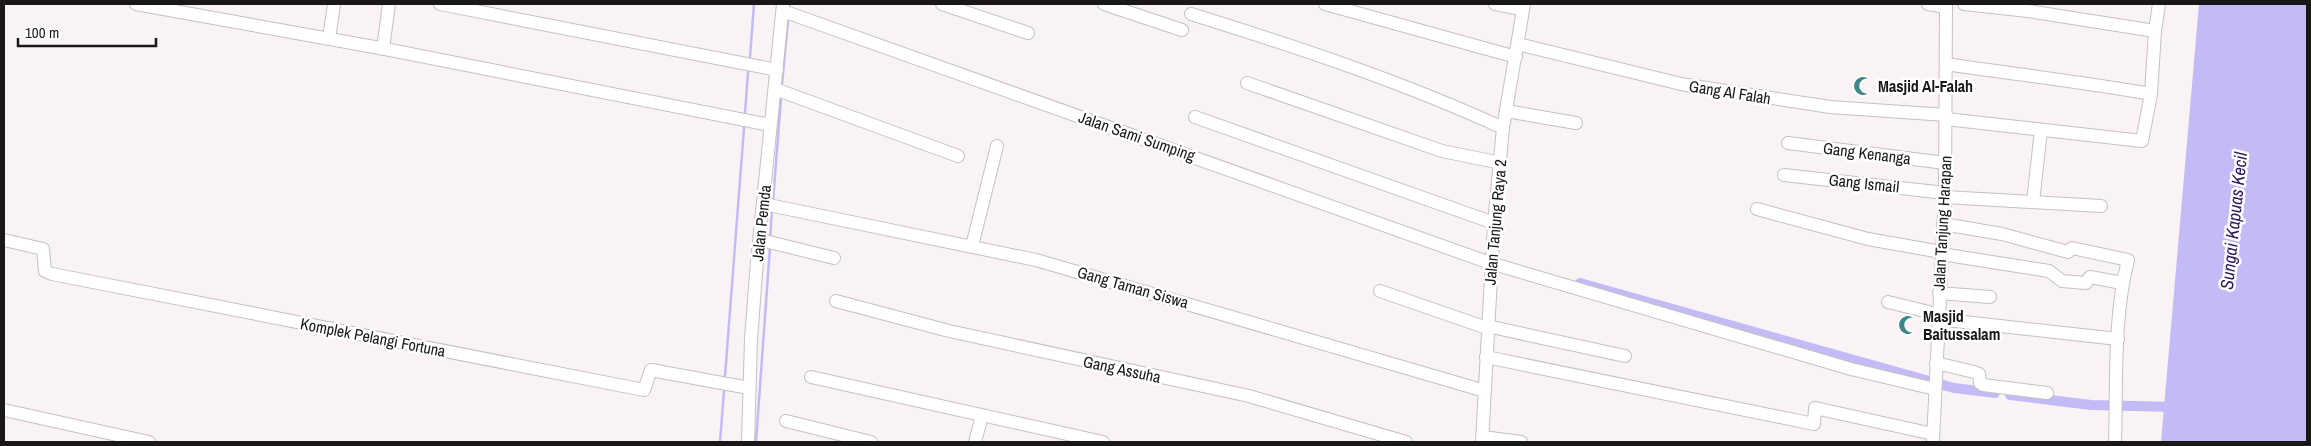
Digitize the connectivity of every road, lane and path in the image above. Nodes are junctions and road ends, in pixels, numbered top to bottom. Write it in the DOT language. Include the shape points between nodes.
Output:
graph roads {
  1 [pos="136,4"];
  2 [pos="334,4"];
  3 [pos="389,4"];
  4 [pos="440,4"];
  5 [pos="942,4"];
  6 [pos="1104,4"];
  7 [pos="1325,4"];
  8 [pos="1495,4"];
  9 [pos="1928,4"];
  10 [pos="1964,4"];
  11 [pos="2158,4"];
  12 [pos="1946,5"];
  13 [pos="1524,7"];
  14 [pos="783,8"];
  15 [pos="1191,14"];
  16 [pos="1182,30"];
  17 [pos="2155,31"];
  18 [pos="1028,33"];
  19 [pos="329,39"];
  20 [pos="1518,44"];
  21 [pos="383,49"];
  22 [pos="1516,58"];
  23 [pos="1946,64"];
  24 [pos="777,70"];
  25 [pos="1247,83"];
  26 [pos="775,89"];
  27 [pos="2150,94"];
  28 [pos="1506,111"];
  29 [pos="1195,117"];
  30 [pos="1946,117"];
  31 [pos="1576,123"];
  32 [pos="770,125"];
  33 [pos="1503,128"];
  34 [pos="2041,130"];
  35 [pos="1788,143"];
  36 [pos="997,146"];
  37 [pos="958,156"];
  38 [pos="1945,163"];
  39 [pos="1501,164"];
  40 [pos="1784,175"];
  41 [pos="1945,195"];
  42 [pos="2033,202"];
  43 [pos="771,205"];
  44 [pos="2101,206"];
  45 [pos="1757,209"];
  46 [pos="1494,223"];
  47 [pos="1943,224"];
  48 [pos="4,240"];
  49 [pos="761,240"];
  50 [pos="972,246"];
  51 [pos="1941,253"];
  52 [pos="834,258"];
  53 [pos="1490,263"];
  54 [pos="2122,283"];
  55 [pos="1380,291"];
  56 [pos="1939,293"];
  57 [pos="1990,297"];
  58 [pos="836,301"];
  59 [pos="1888,302"];
  60 [pos="1937,317"];
  61 [pos="1487,327"];
  62 [pos="2118,339"];
  63 [pos="1625,356"];
  64 [pos="1486,358"];
  65 [pos="1936,364"];
  66 [pos="811,377"];
  67 [pos="748,388"];
  68 [pos="1935,388"];
  69 [pos="1485,391"];
  70 [pos="2047,393"];
  71 [pos="4,410"];
  72 [pos="982,416"];
  73 [pos="786,421"];
  74 [pos="1933,438"];
  75 [pos="1482,440"];
  76 [pos="149,442"];
  77 [pos="748,442"];
  78 [pos="871,442"];
  79 [pos="975,442"];
  80 [pos="1103,442"];
  81 [pos="1406,442"];
  82 [pos="1521,442"];
  83 [pos="2115,442"];
  1 -- 19 [label="street"];
  2 -- 19 [label="street"];
  3 -- 21 [label="street"];
  4 -- 24 [label="street"];
  5 -- 18 [label="street"];
  6 -- 16 [label="street"];
  7 -- 22 [label="street"];
  8 -- 13 [label="street"];
  9 -- 12 [label="street"];
  10 -- 17 [label="street"];
  11 -- 17 [label="street"];
  12 -- 23 [label="street, Jalan Tanjung Harapan"];
  13 -- 20 [label="street, Jalan Tanjung Raya 2"];
  14 -- 24 [label="street, Jalan Pemda"];
  14 -- 53 [label="street, Jalan Sami Sumping"];
  15 -- 33 [label="street" via="1438,98"];
  17 -- 27 [label="street"];
  19 -- 21 [label="street"];
  20 -- 22 [label="street, Jalan Tanjung Raya 2"];
  20 -- 30 [label="street, Gang Al Falah" via="1681,84 1830,107"];
  21 -- 32 [label="street"];
  22 -- 28 [label="street, Jalan Tanjung Raya 2"];
  23 -- 27 [label="street" via="2076,80"];
  23 -- 30 [label="street, Jalan Tanjung Harapan"];
  24 -- 26 [label="street, Jalan Pemda"];
  25 -- 39 [label="street" via="1442,151"];
  26 -- 32 [label="street, Jalan Pemda"];
  26 -- 37 [label="street"];
  27 -- 34 [label="street, Gang Al Falah" via="2142,141"];
  28 -- 31 [label="street"];
  28 -- 33 [label="street, Jalan Tanjung Raya 2"];
  29 -- 46 [label="street"];
  30 -- 34 [label="street, Gang Al Falah"];
  30 -- 38 [label="street, Jalan Tanjung Harapan"];
  32 -- 43 [label="street, Jalan Pemda"];
  33 -- 39 [label="street, Jalan Tanjung Raya 2"];
  34 -- 42 [label="street"];
  35 -- 38 [label="street, Gang Kenanga"];
  36 -- 50 [label="street"];
  38 -- 41 [label="street, Jalan Tanjung Harapan"];
  39 -- 46 [label="street, Jalan Tanjung Raya 2"];
  40 -- 41 [label="street, Gang Ismail"];
  41 -- 42 [label="street, Gang Ismail"];
  41 -- 47 [label="street, Jalan Tanjung Harapan"];
  42 -- 44 [label="street, Gang Ismail"];
  43 -- 49 [label="street, Jalan Pemda"];
  43 -- 50 [label="street, Gang Taman Siswa"];
  45 -- 51 [label="street" via="1868,239"];
  46 -- 53 [label="street, Jalan Tanjung Raya 2"];
  47 -- 51 [label="street, Jalan Tanjung Harapan"];
  47 -- 54 [label="street" via="2002,234 2068,252 2072,248 2128,260"];
  48 -- 67 [label="street, Komplek Pelangi Fortuna" via="43,249 43,266 52,274 644,390 651,370"];
  49 -- 52 [label="street"];
  49 -- 67 [label="street, Jalan Pemda"];
  50 -- 69 [label="street, Gang Taman Siswa" via="1082,272"];
  51 -- 54 [label="street" via="2050,271 2066,282 2086,283 2090,276"];
  51 -- 56 [label="street, Jalan Tanjung Harapan"];
  53 -- 61 [label="street, Jalan Tanjung Raya 2"];
  53 -- 68 [label="street, Jalan Sami Sumping" via="1851,368"];
  54 -- 62 [label="street"];
  55 -- 61 [label="street"];
  56 -- 57 [label="street"];
  56 -- 60 [label="street, Jalan Tanjung Harapan"];
  58 -- 81 [label="street, Gang Assuha" via="949,331 1249,396"];
  59 -- 60 [label="street"];
  60 -- 62 [label="street"];
  60 -- 65 [label="street, Jalan Tanjung Harapan"];
  61 -- 63 [label="street"];
  61 -- 64 [label="street, Jalan Tanjung Raya 2"];
  62 -- 83 [label="street"];
  64 -- 69 [label="street, Jalan Tanjung Raya 2"];
  64 -- 74 [label="street" via="1814,424 1816,408"];
  65 -- 68 [label="street, Jalan Tanjung Harapan"];
  65 -- 70 [label="street" via="1974,372 1983,385"];
  66 -- 72 [label="street"];
  67 -- 77 [label="street, Jalan Pemda"];
  68 -- 74 [label="street, Jalan Tanjung Harapan"];
  69 -- 75 [label="street, Jalan Tanjung Raya 2"];
  71 -- 76 [label="street"];
  72 -- 79 [label="street"];
  72 -- 80 [label="street"];
  73 -- 78 [label="street"];
  75 -- 82 [label="street"];
}
